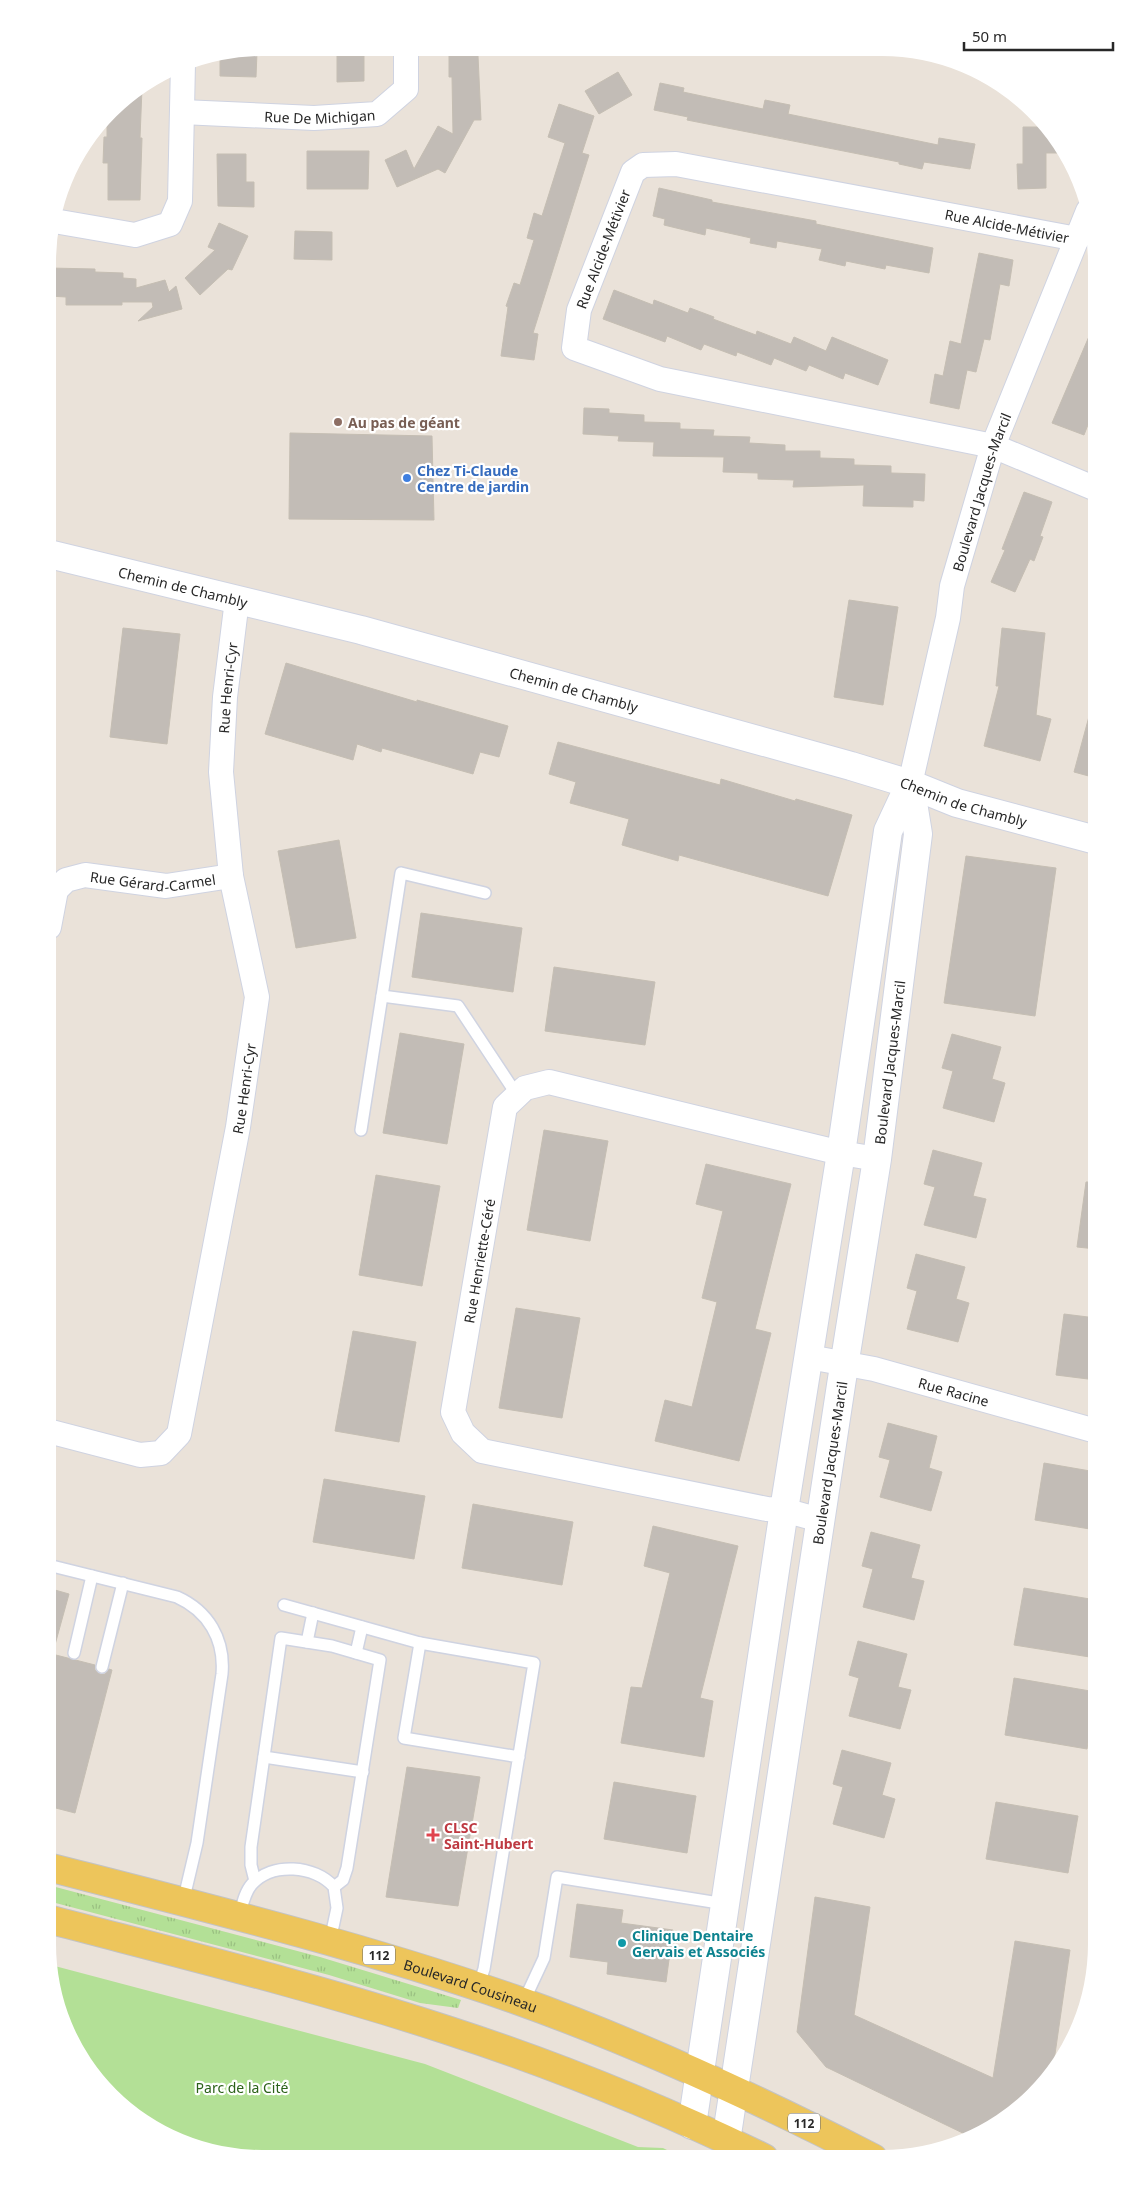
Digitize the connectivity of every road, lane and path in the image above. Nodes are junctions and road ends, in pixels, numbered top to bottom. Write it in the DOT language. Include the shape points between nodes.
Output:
graph roads {
  1 [pos="406,56"];
  2 [pos="183,73"];
  3 [pos="182,112"];
  4 [pos="1084,221"];
  5 [pos="60,222"];
  6 [pos="1077,239"];
  7 [pos="993,446"];
  8 [pos="1088,486"];
  9 [pos="56,556"];
  10 [pos="237,600"];
  11 [pos="910,784"];
  12 [pos="1088,838"];
  13 [pos="231,876"];
  14 [pos="56,890"];
  15 [pos="485,893"];
  16 [pos="382,996"];
  17 [pos="517,1094"];
  18 [pos="361,1130"];
  19 [pos="841,1153"];
  20 [pos="877,1159"];
  21 [pos="809,1357"];
  22 [pos="844,1363"];
  23 [pos="1088,1428"];
  24 [pos="56,1433"];
  25 [pos="784,1510"];
  26 [pos="820,1520"];
  27 [pos="56,1567"];
  28 [pos="92,1576"];
  29 [pos="123,1583"];
  30 [pos="284,1605"];
  31 [pos="312,1613"];
  32 [pos="362,1627"];
  33 [pos="307,1642"];
  34 [pos="420,1643"];
  35 [pos="74,1653"];
  36 [pos="356,1653"];
  37 [pos="102,1667"];
  38 [pos="264,1757"];
  39 [pos="519,1757"];
  40 [pos="363,1772"];
  41 [pos="56,1869"];
  42 [pos="255,1881"];
  43 [pos="334,1887"];
  44 [pos="183,1902"];
  45 [pos="726,1904"];
  46 [pos="239,1917"];
  47 [pos="56,1921"];
  48 [pos="330,1942"];
  49 [pos="478,1987"];
  50 [pos="523,2003"];
  51 [pos="700,2074"];
  52 [pos="733,2090"];
  53 [pos="692,2125"];
  54 [pos="726,2140"];
  55 [pos="747,2150"];
  56 [pos="857,2150"];
  1 -- 3 [label="street, Rue De Michigan" via="406,89 377,114 314,118"];
  2 -- 3 [label="street"];
  3 -- 5 [label="street" via="180,201 170,224 135,236"];
  4 -- 6 [label="street, Boulevard Jacques-Marcil"];
  6 -- 7 [label="street, Boulevard Jacques-Marcil"];
  6 -- 7 [label="street, Rue Alcide-Métivier" via="676,164 643,165 633,172 579,310 574,348 660,379"];
  7 -- 8 [label="street"];
  7 -- 11 [label="street, Boulevard Jacques-Marcil" via="952,586 948,618"];
  9 -- 10 [label="street, Chemin de Chambly"];
  10 -- 11 [label="street, Chemin de Chambly" via="370,633"];
  10 -- 13 [label="street, Rue Henri-Cyr" via="225,697 221,772"];
  11 -- 12 [label="street, Chemin de Chambly" via="957,803"];
  11 -- 19 [label="street, Boulevard Jacques-Marcil" via="888,831"];
  11 -- 20 [label="street, Boulevard Jacques-Marcil" via="918,834"];
  13 -- 14 [label="street, Rue Gérard-Carmel" via="166,886 85,875 66,880"];
  13 -- 24 [label="street, Rue Henri-Cyr" via="257,997 238,1127 179,1434 161,1453 140,1455"];
  15 -- 16 [label="lane" via="401,873"];
  16 -- 17 [label="lane" via="458,1006"];
  16 -- 18 [label="lane"];
  17 -- 19 [label="street" via="524,1088 549,1082"];
  17 -- 25 [label="street, Rue Henriette-Céré" via="505,1107 453,1412 463,1434 482,1452"];
  19 -- 20 [label="street"];
  19 -- 21 [label="street, Boulevard Jacques-Marcil"];
  20 -- 22 [label="street, Boulevard Jacques-Marcil"];
  21 -- 22 [label="street, Rue Racine"];
  21 -- 25 [label="street, Boulevard Jacques-Marcil"];
  22 -- 23 [label="street, Rue Racine"];
  22 -- 26 [label="street, Boulevard Jacques-Marcil"];
  25 -- 26 [label="street, Rue Henriette-Céré"];
  25 -- 45 [label="street, Boulevard Jacques-Marcil"];
  26 -- 52 [label="street, Boulevard Jacques-Marcil"];
  27 -- 28 [label="lane"];
  28 -- 29 [label="lane"];
  28 -- 35 [label="lane"];
  29 -- 37 [label="lane"];
  29 -- 44 [label="lane" via="177,1597 192,1605 211,1624 221,1647 222,1674 198,1833"];
  30 -- 31 [label="lane"];
  31 -- 32 [label="lane"];
  31 -- 33 [label="lane"];
  32 -- 34 [label="lane"];
  32 -- 36 [label="lane"];
  33 -- 36 [label="lane"];
  33 -- 38 [label="lane" via="281,1638"];
  34 -- 39 [label="lane" via="534,1663"];
  34 -- 39 [label="lane" via="404,1738"];
  36 -- 40 [label="lane" via="380,1660"];
  38 -- 40 [label="lane"];
  38 -- 42 [label="lane" via="251,1847"];
  39 -- 49 [label="lane" via="484,1969"];
  40 -- 43 [label="lane" via="347,1868 343,1880"];
  41 -- 44 [label="main road, Boulevard Cousineau / 112"];
  42 -- 43 [label="lane" via="274,1871 296,1869 320,1875"];
  42 -- 46 [label="lane" via="247,1891"];
  43 -- 48 [label="lane" via="337,1908"];
  44 -- 46 [label="main road, Boulevard Cousineau / 112"];
  45 -- 50 [label="lane" via="557,1877 544,1958"];
  45 -- 51 [label="street, Boulevard Jacques-Marcil"];
  46 -- 48 [label="main road, Boulevard Cousineau / 112"];
  47 -- 53 [label="main road" via="326,1993 446,2030 562,2071"];
  48 -- 49 [label="main road, Boulevard Cousineau / 112"];
  49 -- 50 [label="main road, Boulevard Cousineau / 112"];
  50 -- 51 [label="main road, Boulevard Cousineau / 112"];
  51 -- 52 [label="main road, Boulevard Cousineau / 112"];
  51 -- 53 [label="street, Boulevard Jacques-Marcil"];
  52 -- 54 [label="street, Boulevard Jacques-Marcil"];
  52 -- 56 [label="main road, Boulevard Cousineau / 112"];
  53 -- 54 [label="main road"];
  54 -- 55 [label="main road"];
}
